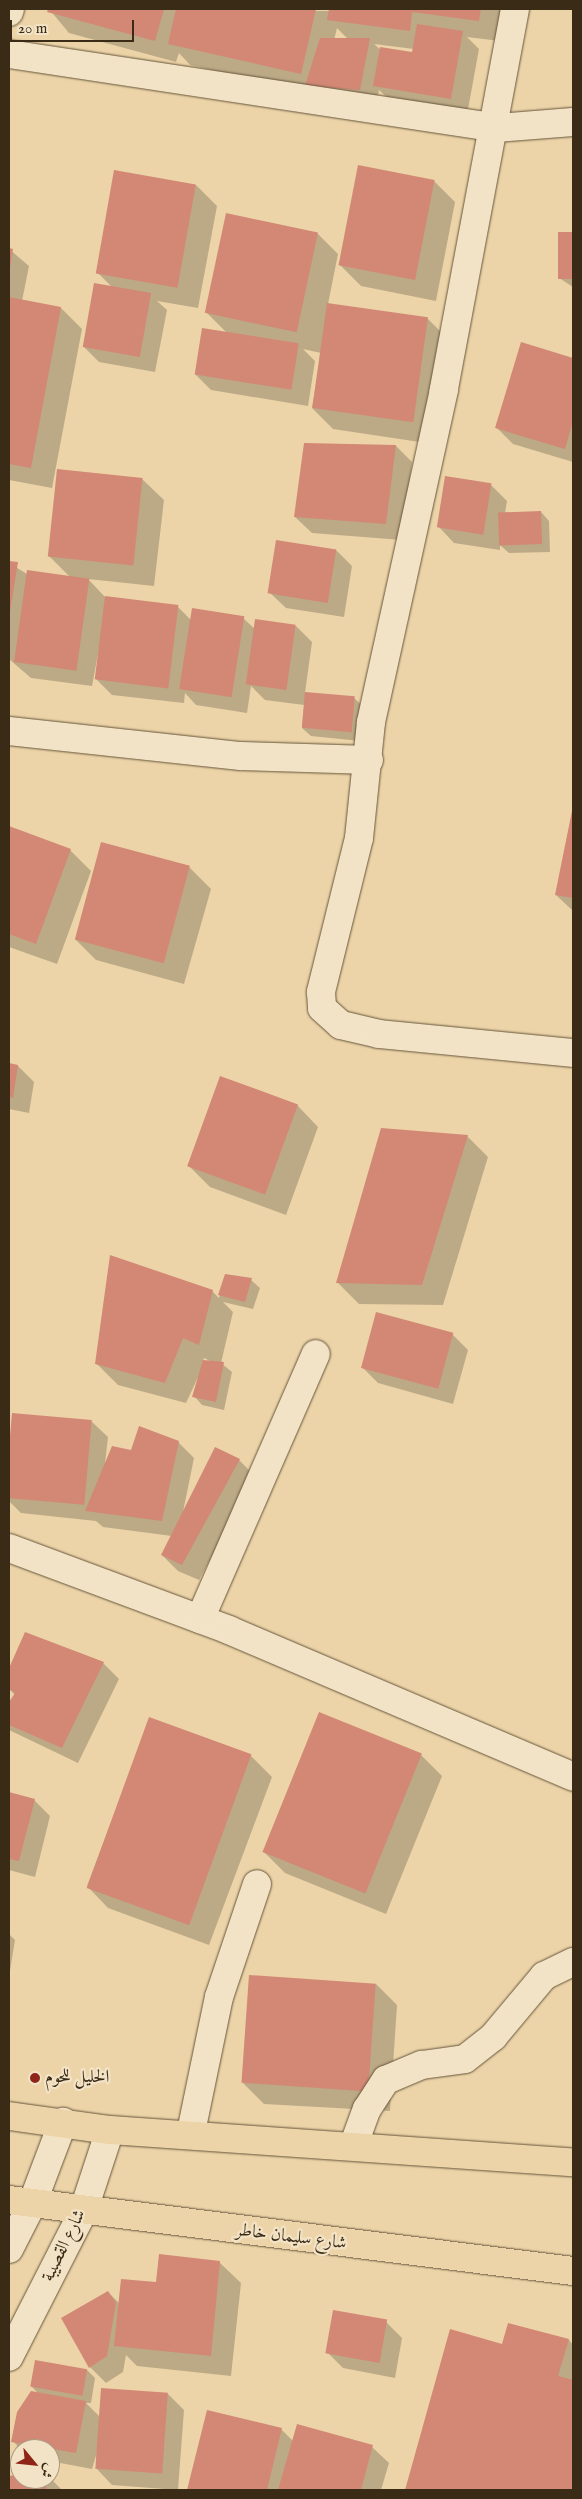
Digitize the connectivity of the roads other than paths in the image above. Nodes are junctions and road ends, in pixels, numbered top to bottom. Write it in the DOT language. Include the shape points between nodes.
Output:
graph roads {
  1 [pos="515,9"];
  2 [pos="9,54"];
  3 [pos="573,122"];
  4 [pos="497,128"];
  5 [pos="9,731"];
  6 [pos="369,760"];
  7 [pos="573,1053"];
  8 [pos="316,1354"];
  9 [pos="9,1548"];
  10 [pos="200,1619"];
  11 [pos="573,1777"];
  12 [pos="257,1884"];
  13 [pos="573,1962"];
  14 [pos="9,2116"];
  15 [pos="64,2122"];
  16 [pos="110,2130"];
  17 [pos="191,2132"];
  18 [pos="354,2144"];
  19 [pos="573,2162"];
  20 [pos="20,2202"];
  21 [pos="83,2212"];
  22 [pos="9,2249"];
  23 [pos="573,2271"];
  24 [pos="9,2357"];
  1 -- 4 [label="street"];
  2 -- 4 [label="street"];
  3 -- 4 [label="street"];
  4 -- 6 [label="street" via="401,596 371,722"];
  5 -- 6 [label="street" via="241,756"];
  6 -- 7 [label="street" via="359,838 321,992 322,1008 341,1025 379,1034"];
  8 -- 10 [label="street"];
  9 -- 10 [label="street"];
  10 -- 11 [label="street"];
  12 -- 17 [label="street" via="219,1997"];
  13 -- 18 [label="street" via="544,1976 493,2037 465,2059 422,2065 386,2080 367,2109"];
  14 -- 15 [label="main road"];
  15 -- 16 [label="main road"];
  15 -- 20 [label="street"];
  16 -- 17 [label="main road"];
  16 -- 21 [label="street, شارع القصيبة"];
  17 -- 18 [label="main road"];
  18 -- 19 [label="main road"];
  20 -- 21 [label="main road, شارع سليمان خاطر"];
  20 -- 22 [label="street"];
  21 -- 23 [label="main road, شارع سليمان خاطر"];
  21 -- 24 [label="street, شارع القصيبة"];
}
